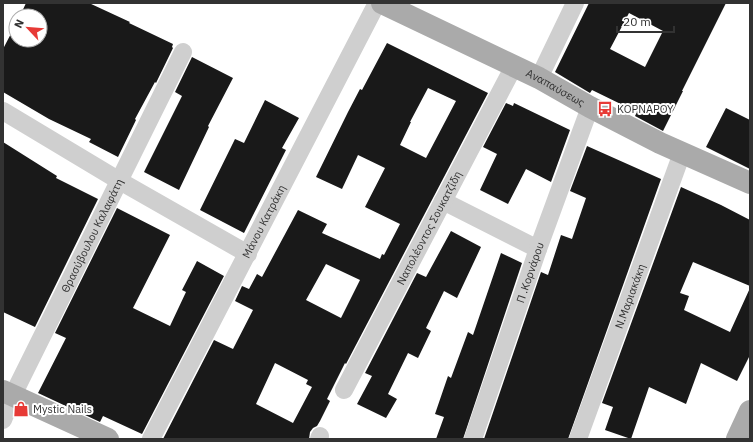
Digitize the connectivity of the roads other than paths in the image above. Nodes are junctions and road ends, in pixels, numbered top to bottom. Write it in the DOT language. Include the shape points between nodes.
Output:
graph roads {
  1 [pos="377,3"];
  2 [pos="382,3"];
  3 [pos="575,3"];
  4 [pos="183,52"];
  5 [pos="514,66"];
  6 [pos="539,78"];
  7 [pos="590,107"];
  8 [pos="3,111"];
  9 [pos="682,153"];
  10 [pos="118,180"];
  11 [pos="750,183"];
  12 [pos="443,201"];
  13 [pos="538,249"];
  14 [pos="248,254"];
  15 [pos="344,390"];
  16 [pos="8,393"];
  17 [pos="750,410"];
  18 [pos="3,420"];
  19 [pos="108,439"];
  20 [pos="151,439"];
  21 [pos="473,439"];
  22 [pos="578,439"];
  23 [pos="737,439"];
  1 -- 14 [label="street, Μάνου Κατράκη"];
  2 -- 5 [label="main road, Αναπαύσεως"];
  3 -- 6 [label="street"];
  4 -- 10 [label="street, Θρασύβουλου Καλαφάτη"];
  5 -- 6 [label="main road, Αναπαύσεως"];
  5 -- 12 [label="street, Ναπολέοντος Σουκατζίδη"];
  6 -- 7 [label="main road, Αναπαύσεως"];
  7 -- 9 [label="main road, Αναπαύσεως"];
  7 -- 13 [label="street, Π .Κορνάρου"];
  8 -- 10 [label="street"];
  9 -- 11 [label="main road, Αναπαύσεως"];
  9 -- 22 [label="street, Ν.Μαριακάκη"];
  10 -- 14 [label="street"];
  10 -- 16 [label="street, Θρασύβουλου Καλαφάτη"];
  12 -- 13 [label="street"];
  12 -- 15 [label="street, Ναπολέοντος Σουκατζίδη"];
  13 -- 21 [label="street, Π .Κορνάρου"];
  14 -- 20 [label="street, Μάνου Κατράκη"];
  16 -- 18 [label="street, Θρασύβουλου Καλαφάτη"];
  16 -- 19 [label="main road"];
  17 -- 23 [label="main road"];
}
